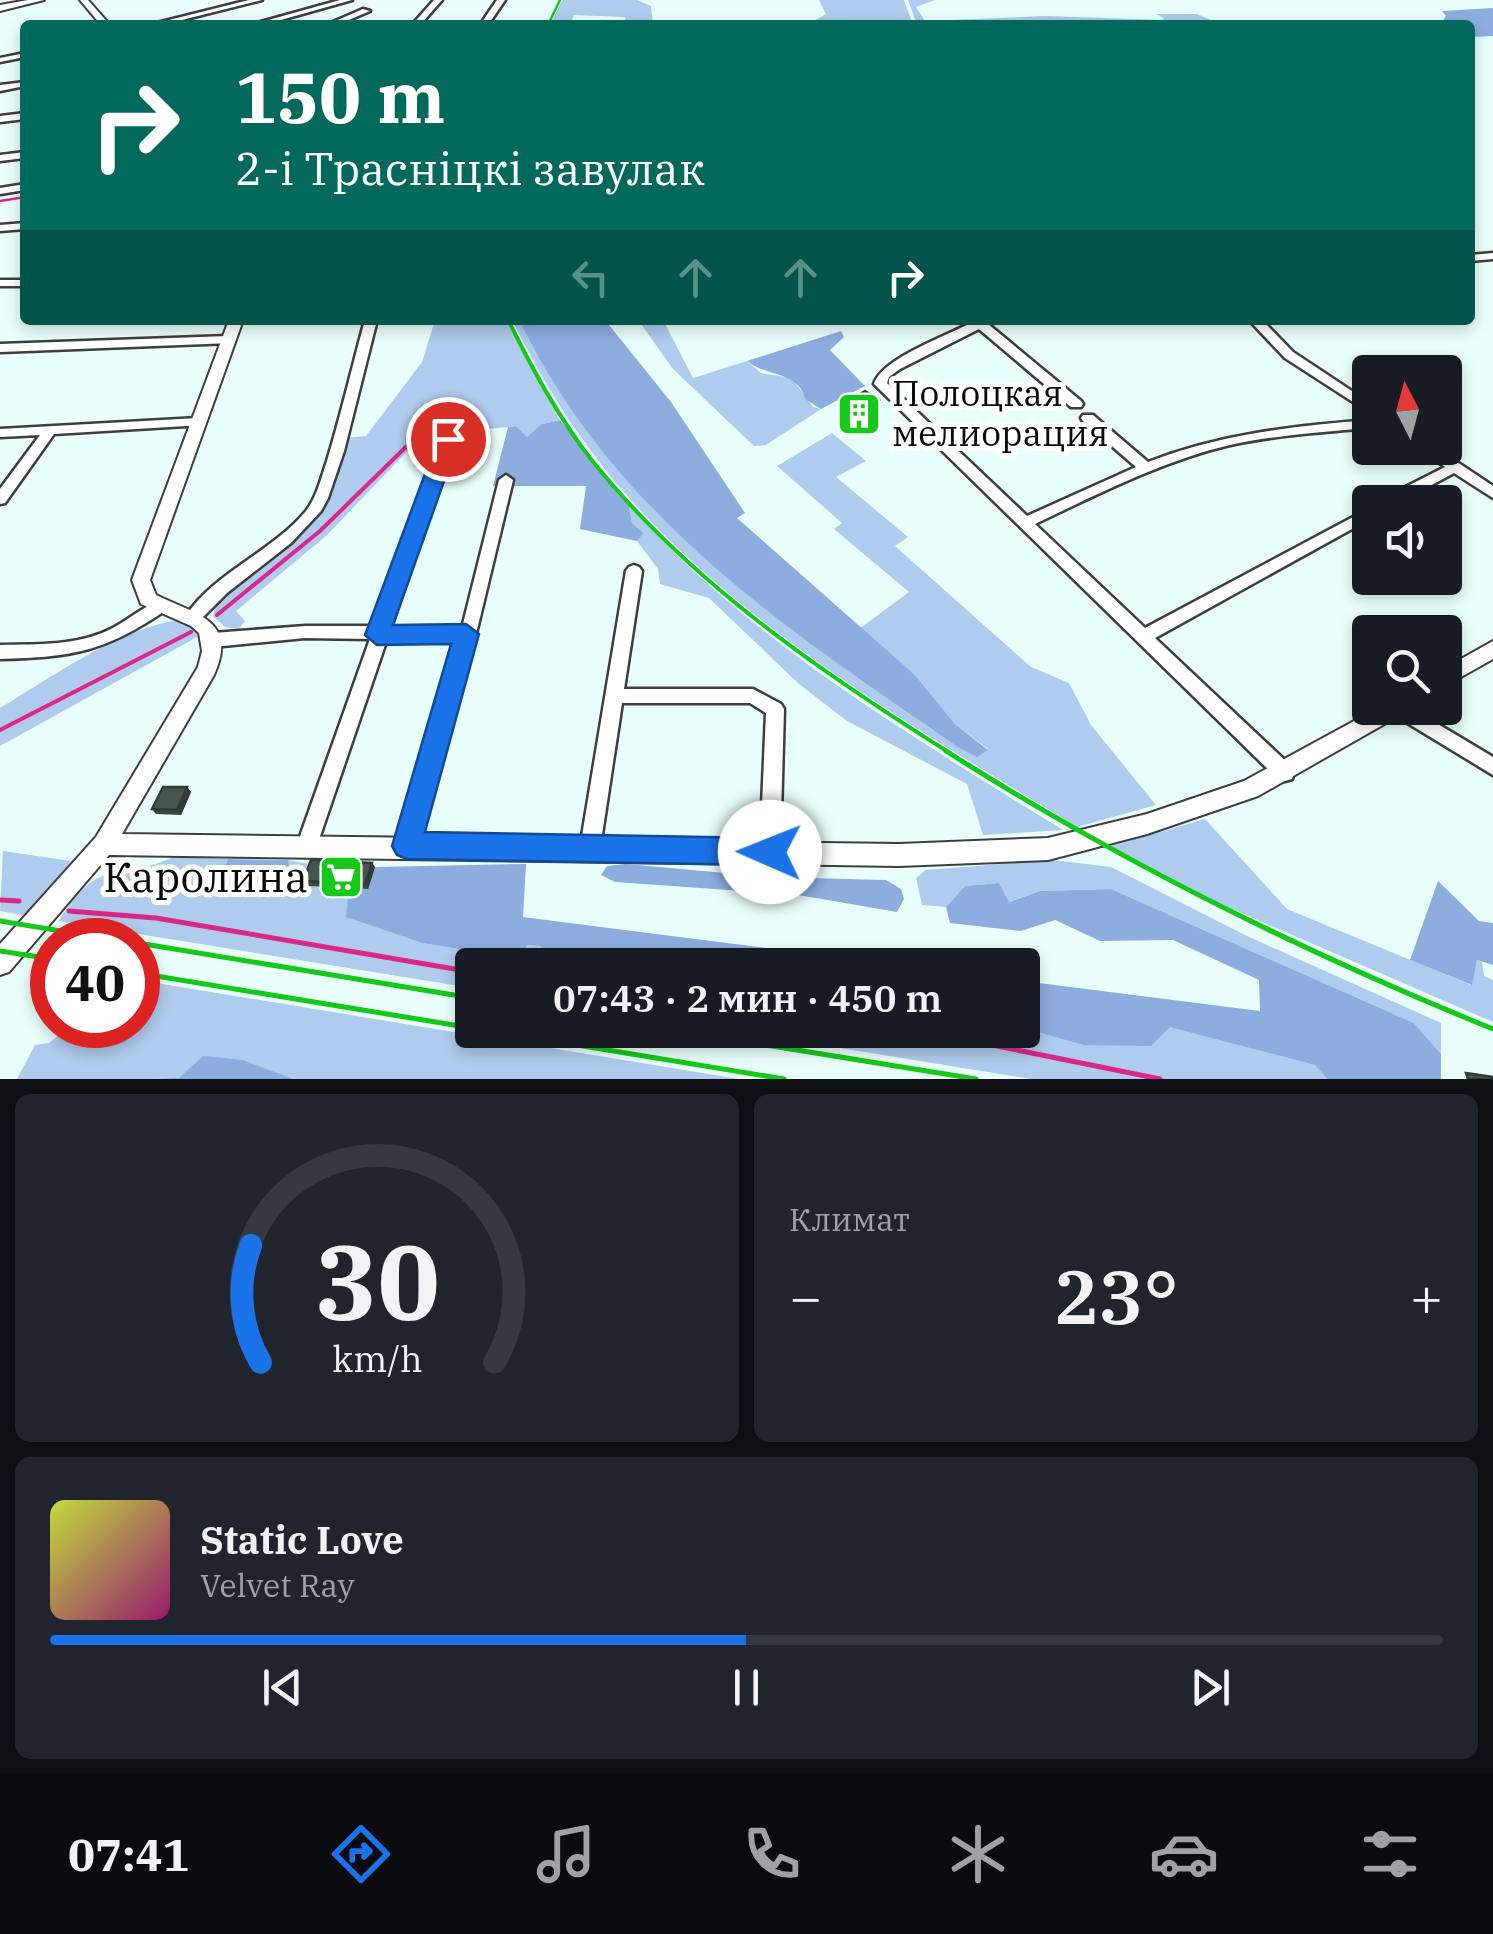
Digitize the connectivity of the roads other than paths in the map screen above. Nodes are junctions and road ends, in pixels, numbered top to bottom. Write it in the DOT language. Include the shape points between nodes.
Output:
graph roads {
  1 [pos="40,0"];
  2 [pos="84,0"];
  3 [pos="258,0"];
  4 [pos="348,0"];
  5 [pos="380,0"];
  6 [pos="438,0"];
  7 [pos="22,2"];
  8 [pos="0,8"];
  9 [pos="366,12"];
  10 [pos="102,20"];
  11 [pos="174,20"];
  12 [pos="273,20"];
  13 [pos="344,20"];
  14 [pos="358,20"];
  15 [pos="420,20"];
  16 [pos="234,325"];
  17 [pos="370,325"];
  18 [pos="977,325"];
  19 [pos="986,325"];
  20 [pos="1260,325"];
  21 [pos="228,340"];
  22 [pos="0,348"];
  23 [pos="1352,397"];
  24 [pos="1076,404"];
  25 [pos="1088,418"];
  26 [pos="198,422"];
  27 [pos="1352,426"];
  28 [pos="49,432"];
  29 [pos="0,433"];
  30 [pos="448,439"];
  31 [pos="1452,465"];
  32 [pos="1455,467"];
  33 [pos="1145,468"];
  34 [pos="506,480"];
  35 [pos="1421,485"];
  36 [pos="1493,493"];
  37 [pos="0,499"];
  38 [pos="1352,523"];
  39 [pos="1025,524"];
  40 [pos="634,572"];
  41 [pos="160,606"];
  42 [pos="193,617"];
  43 [pos="466,634"];
  44 [pos="377,635"];
  45 [pos="1143,636"];
  46 [pos="213,640"];
  47 [pos="1493,649"];
  48 [pos="0,652"];
  49 [pos="1462,668"];
  50 [pos="613,696"];
  51 [pos="1367,725"];
  52 [pos="1424,725"];
  53 [pos="1493,767"];
  54 [pos="1285,773"];
  55 [pos="104,844"];
  56 [pos="307,845"];
  57 [pos="407,846"];
  58 [pos="590,848"];
  59 [pos="770,852"];
  60 [pos="0,963"];
  1 -- 7 [label="street"];
  2 -- 10 [label="street"];
  3 -- 11 [label="street"];
  4 -- 12 [label="street"];
  5 -- 9 [label="street"];
  6 -- 15 [label="street"];
  7 -- 8 [label="street"];
  9 -- 13 [label="street"];
  9 -- 14 [label="street"];
  16 -- 21 [label="street"];
  17 -- 42 [label="street" via="319,502"];
  18 -- 39 [label="street" via="883,374 880,384"];
  19 -- 24 [label="street"];
  20 -- 23 [label="street" via="1290,355"];
  21 -- 22 [label="street"];
  21 -- 26 [label="street"];
  25 -- 33 [label="street"];
  26 -- 28 [label="street"];
  26 -- 41 [label="street" via="143,570 142,590"];
  27 -- 33 [label="street" via="1268,433"];
  28 -- 29 [label="street"];
  28 -- 37 [label="street"];
  30 -- 44 [label="street"];
  31 -- 32 [label="street"];
  32 -- 35 [label="street"];
  32 -- 36 [label="street"];
  33 -- 39 [label="street"];
  34 -- 43 [label="street"];
  38 -- 45 [label="street"];
  39 -- 45 [label="street"];
  40 -- 50 [label="street"];
  41 -- 42 [label="street"];
  41 -- 48 [label="street" via="89,648"];
  42 -- 46 [label="street"];
  43 -- 44 [label="street"];
  43 -- 57 [label="street"];
  44 -- 46 [label="street" via="305,632"];
  44 -- 56 [label="street"];
  45 -- 54 [label="street"];
  46 -- 55 [label="street" via="198,687"];
  47 -- 49 [label="street"];
  50 -- 58 [label="street"];
  50 -- 59 [label="street" via="753,696 775,709"];
  51 -- 54 [label="street"];
  52 -- 53 [label="street"];
  54 -- 59 [label="street" via="1147,824 1048,849"];
  55 -- 56 [label="street"];
  55 -- 60 [label="street"];
  56 -- 57 [label="street"];
  57 -- 58 [label="street"];
  58 -- 59 [label="street"];
}
